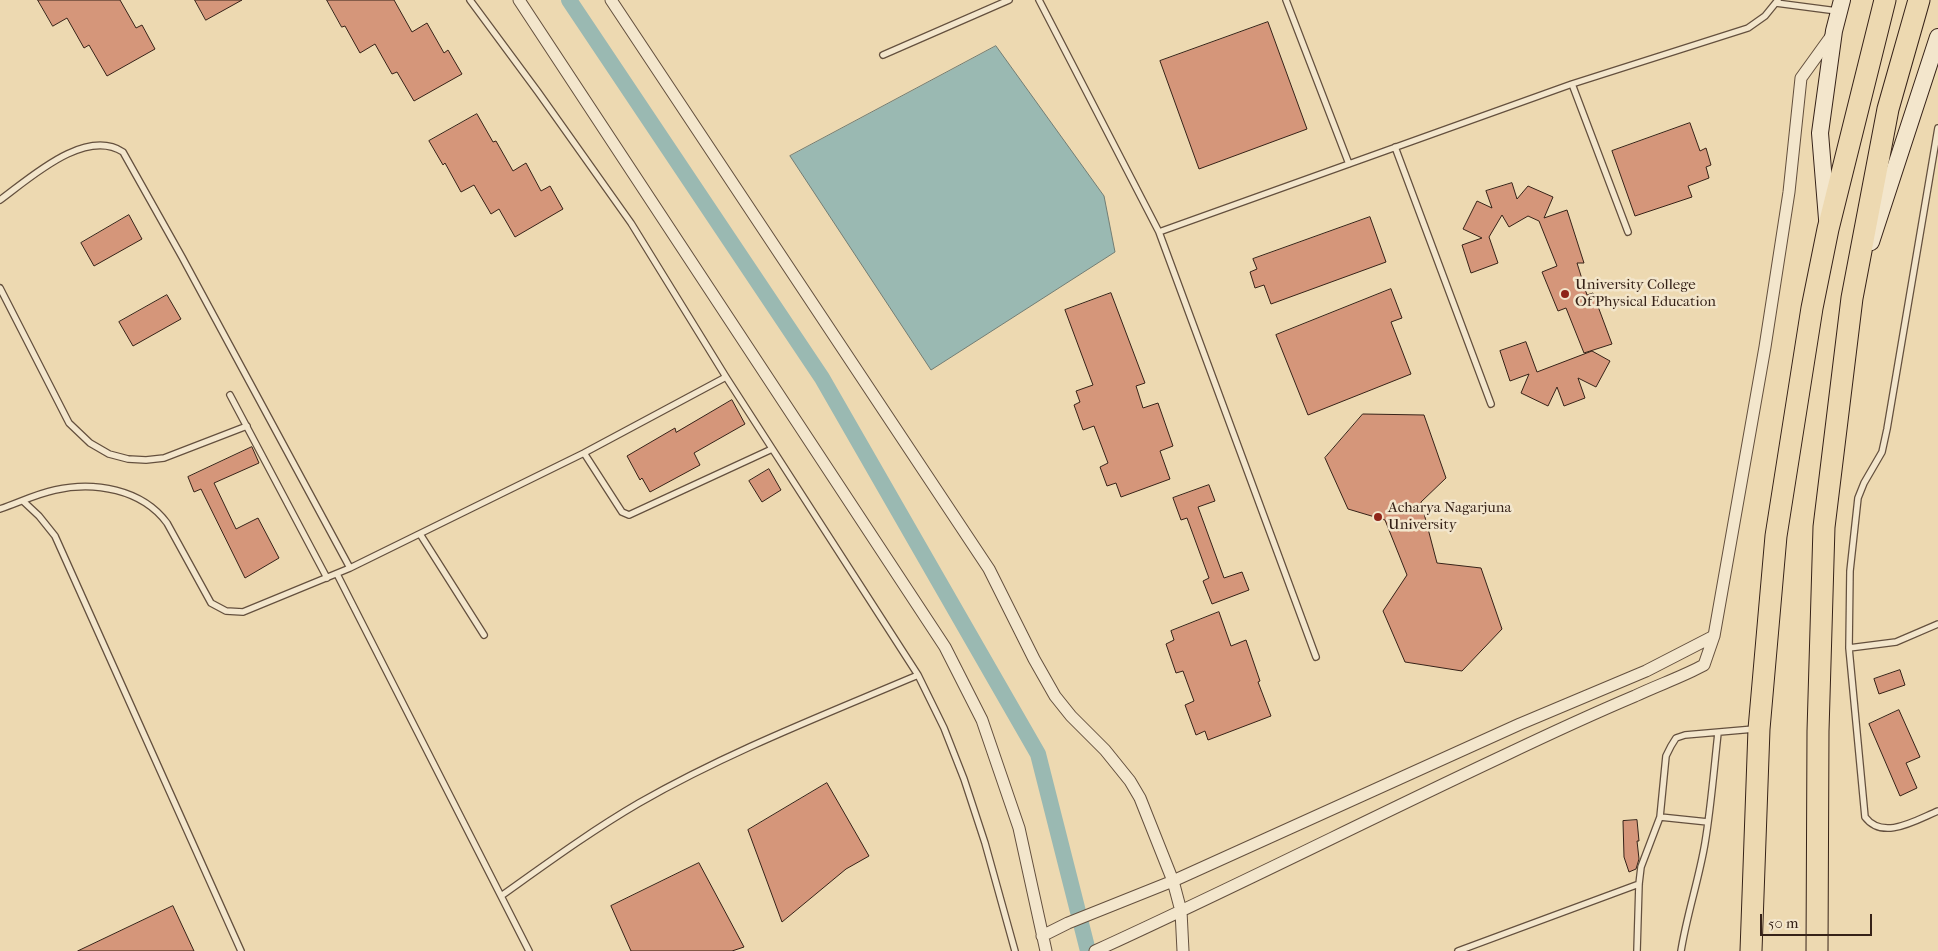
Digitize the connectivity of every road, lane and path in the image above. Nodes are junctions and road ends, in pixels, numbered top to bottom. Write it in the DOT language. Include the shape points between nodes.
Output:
graph roads {
  1 [pos="470,0"];
  2 [pos="519,0"];
  3 [pos="611,0"];
  4 [pos="1010,0"];
  5 [pos="1039,0"];
  6 [pos="1286,0"];
  7 [pos="1885,0"];
  8 [pos="1919,0"];
  9 [pos="1777,2"];
  10 [pos="1841,6"];
  11 [pos="1834,31"];
  12 [pos="1938,38"];
  13 [pos="882,55"];
  14 [pos="1572,84"];
  15 [pos="1938,128"];
  16 [pos="1396,148"];
  17 [pos="1348,164"];
  18 [pos="0,200"];
  19 [pos="1828,229"];
  20 [pos="1160,232"];
  21 [pos="1628,232"];
  22 [pos="0,288"];
  23 [pos="1852,298"];
  24 [pos="726,377"];
  25 [pos="230,395"];
  26 [pos="1492,404"];
  27 [pos="247,426"];
  28 [pos="772,449"];
  29 [pos="584,453"];
  30 [pos="23,501"];
  31 [pos="0,509"];
  32 [pos="420,534"];
  33 [pos="350,568"];
  34 [pos="337,574"];
  35 [pos="327,578"];
  36 [pos="1938,624"];
  37 [pos="484,635"];
  38 [pos="1714,636"];
  39 [pos="1849,648"];
  40 [pos="1316,657"];
  41 [pos="918,674"];
  42 [pos="1759,729"];
  43 [pos="1718,732"];
  44 [pos="1938,811"];
  45 [pos="1660,816"];
  46 [pos="1708,822"];
  47 [pos="1173,881"];
  48 [pos="1639,884"];
  49 [pos="501,896"];
  50 [pos="1181,911"];
  51 [pos="1042,936"];
  52 [pos="241,951"];
  53 [pos="529,951"];
  54 [pos="1015,951"];
  55 [pos="1046,951"];
  56 [pos="1095,951"];
  57 [pos="1183,951"];
  58 [pos="1458,951"];
  59 [pos="1637,951"];
  60 [pos="1681,951"];
  61 [pos="1751,951"];
  62 [pos="1817,951"];
  1 -- 24 [label="lane" via="631,223"];
  2 -- 51 [label="street" via="945,647 982,720 1019,828"];
  3 -- 47 [label="street" via="989,570 1055,696 1130,781"];
  4 -- 13 [label="lane"];
  5 -- 20 [label="lane"];
  6 -- 17 [label="lane"];
  7 -- 19 [label="highway"];
  8 -- 23 [label="highway" via="1888,109"];
  9 -- 10 [label="lane"];
  9 -- 14 [label="lane" via="1748,28"];
  10 -- 11 [label="main road"];
  11 -- 19 [label="main road" via="1820,133"];
  11 -- 38 [label="street" via="1801,78 1789,192 1765,347"];
  12 -- 23 [label="main road"];
  14 -- 16 [label="lane"];
  14 -- 21 [label="lane"];
  15 -- 39 [label="lane" via="1887,429 1882,452 1858,498 1850,571"];
  16 -- 17 [label="lane"];
  16 -- 26 [label="lane"];
  17 -- 20 [label="lane"];
  18 -- 33 [label="lane" via="48,165 74,151 108,146 123,152"];
  19 -- 42 [label="highway" via="1812,308 1776,536"];
  20 -- 40 [label="lane"];
  22 -- 27 [label="lane" via="69,423 90,443 109,454 137,460 164,458"];
  23 -- 62 [label="highway" via="1824,527 1818,731"];
  24 -- 28 [label="lane"];
  24 -- 29 [label="lane"];
  25 -- 27 [label="lane"];
  27 -- 35 [label="lane"];
  28 -- 29 [label="lane" via="629,514 622,512"];
  28 -- 41 [label="lane"];
  29 -- 32 [label="lane"];
  30 -- 31 [label="lane"];
  30 -- 35 [label="lane" via="54,490 76,487 119,491 135,497 162,516 205,596 226,611 244,612"];
  30 -- 52 [label="lane" via="55,536"];
  32 -- 33 [label="lane"];
  32 -- 37 [label="lane"];
  33 -- 34 [label="lane"];
  34 -- 35 [label="lane"];
  34 -- 49 [label="lane"];
  36 -- 39 [label="lane" via="1896,642"];
  38 -- 47 [label="street" via="1646,671 1520,724"];
  38 -- 50 [label="street" via="1704,665 1687,674 1515,750"];
  39 -- 44 [label="lane" via="1865,818 1876,827 1887,829"];
  41 -- 49 [label="lane" via="755,744 640,802"];
  41 -- 54 [label="lane" via="964,779"];
  42 -- 43 [label="lane"];
  42 -- 61 [label="highway"];
  43 -- 45 [label="lane" via="1676,738 1666,756"];
  43 -- 46 [label="lane"];
  45 -- 46 [label="lane"];
  45 -- 48 [label="lane" via="1641,867"];
  46 -- 60 [label="lane"];
  47 -- 50 [label="street"];
  47 -- 51 [label="street"];
  48 -- 58 [label="lane"];
  48 -- 59 [label="lane"];
  49 -- 53 [label="lane"];
  50 -- 56 [label="street"];
  50 -- 57 [label="street"];
  51 -- 55 [label="street"];
}
